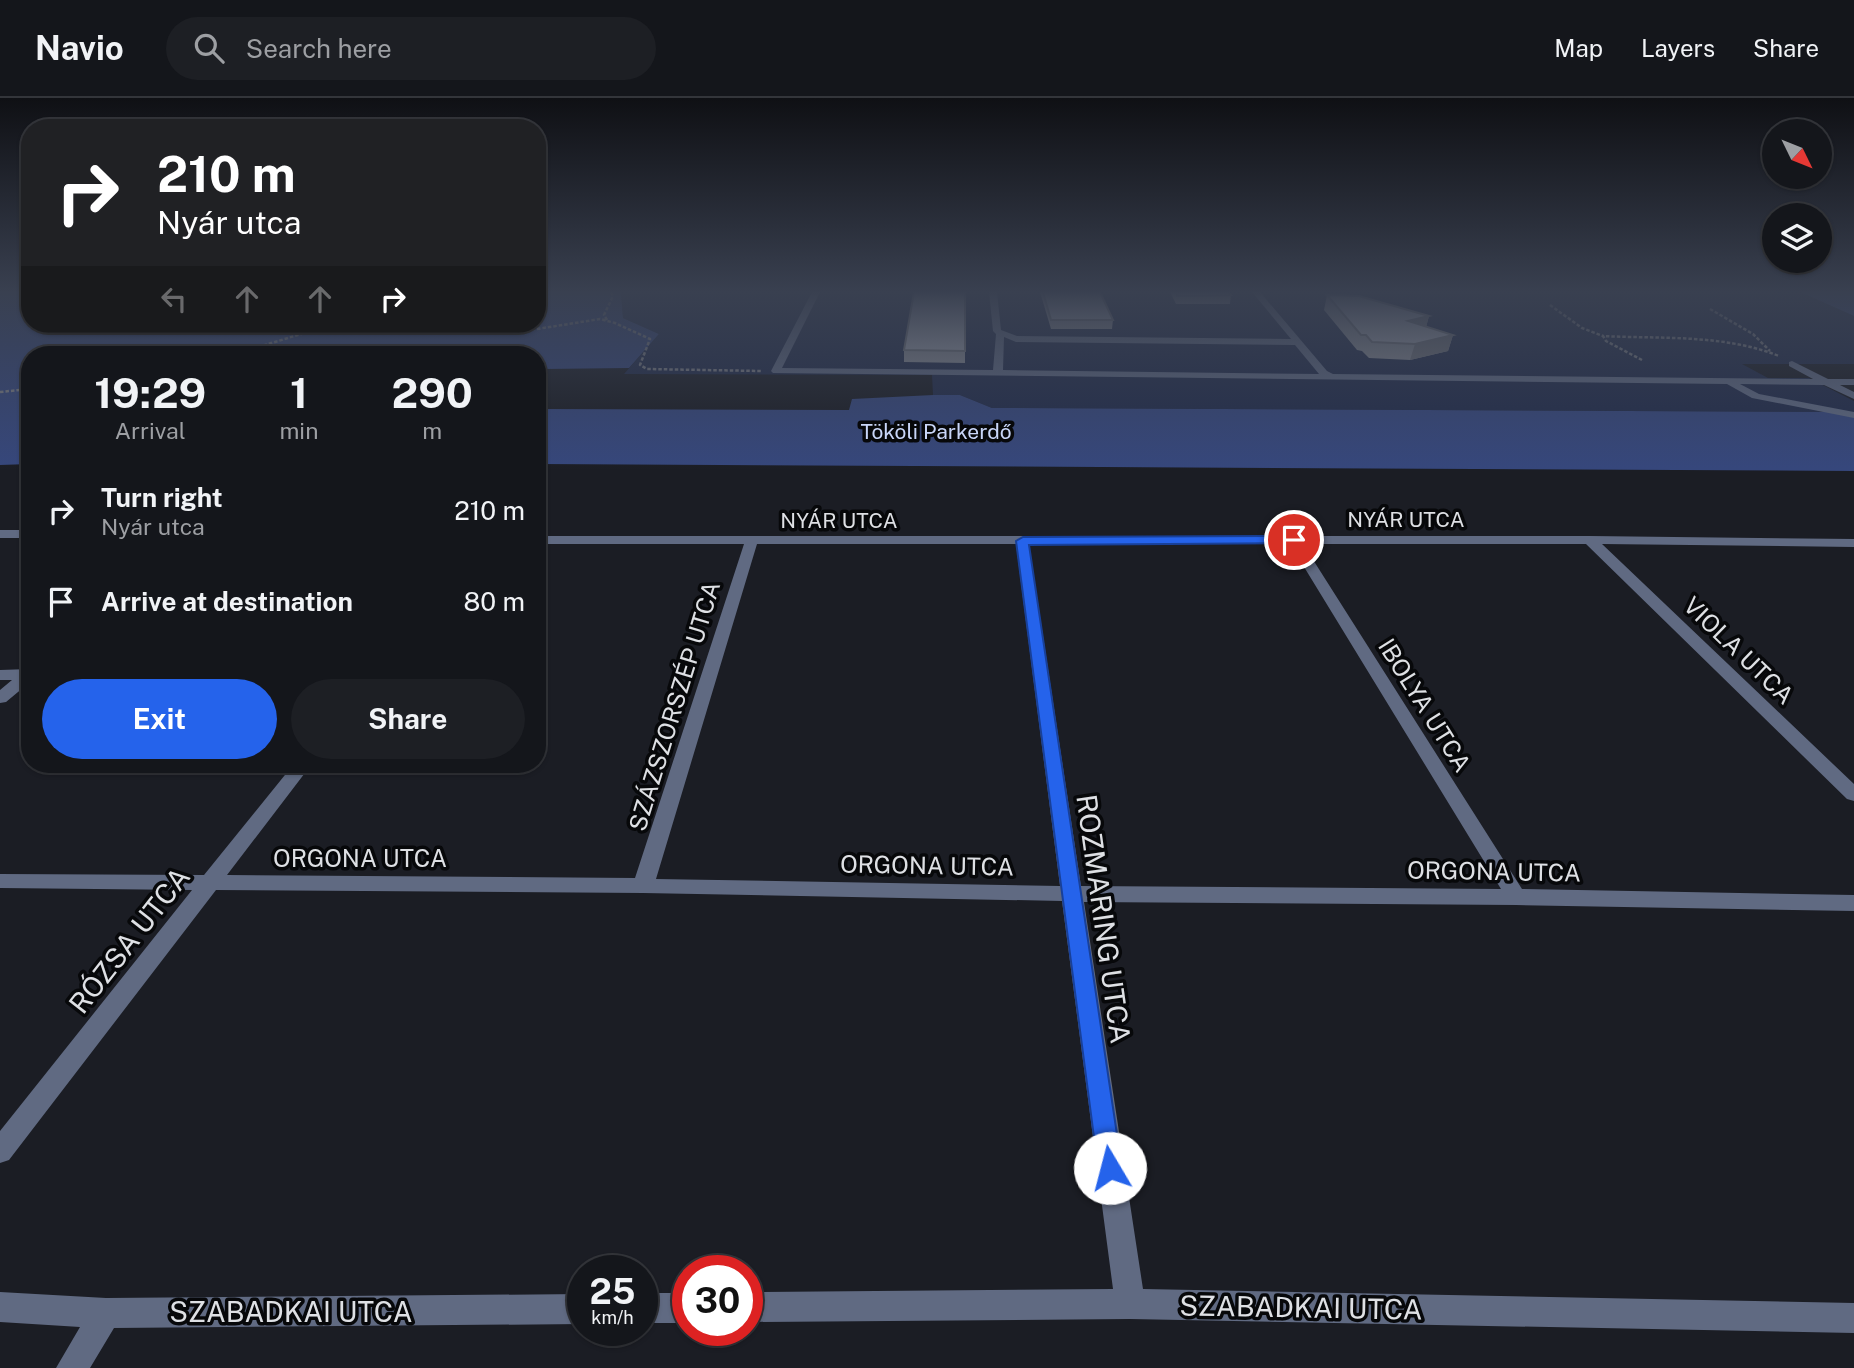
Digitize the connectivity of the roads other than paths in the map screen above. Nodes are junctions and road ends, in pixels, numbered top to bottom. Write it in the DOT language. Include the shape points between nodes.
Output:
graph roads {
  1 [pos="786,351"];
  2 [pos="999,351"];
  3 [pos="1306,351"];
  4 [pos="1792,363"];
  5 [pos="998,374"];
  6 [pos="1332,377"];
  7 [pos="1728,381"];
  8 [pos="1826,382"];
  9 [pos="1854,382"];
  10 [pos="1854,396"];
  11 [pos="1854,415"];
  12 [pos="0,534"];
  13 [pos="21,534"];
  14 [pos="546,540"];
  15 [pos="752,540"];
  16 [pos="1294,540"];
  17 [pos="1590,540"];
  18 [pos="1023,541"];
  19 [pos="1854,543"];
  20 [pos="0,675"];
  21 [pos="21,675"];
  22 [pos="21,681"];
  23 [pos="0,698"];
  24 [pos="296,773"];
  25 [pos="1854,795"];
  26 [pos="0,881"];
  27 [pos="212,883"];
  28 [pos="643,886"];
  29 [pos="1070,894"];
  30 [pos="1516,897"];
  31 [pos="1854,903"];
  32 [pos="0,1151"];
  33 [pos="1130,1304"];
  34 [pos="0,1307"];
  35 [pos="763,1307"];
  36 [pos="567,1309"];
  37 [pos="106,1312"];
  38 [pos="1854,1318"];
  39 [pos="72,1368"];
  1 -- 5 [label="street" via="776,371"];
  2 -- 5 [label="street"];
  3 -- 6 [label="street"];
  4 -- 8 [label="street"];
  5 -- 6 [label="street"];
  6 -- 7 [label="street"];
  7 -- 8 [label="street"];
  7 -- 11 [label="street" via="1756,396"];
  8 -- 9 [label="street"];
  8 -- 10 [label="street"];
  12 -- 13 [label="street"];
  14 -- 15 [label="street, NYÁR UTCA"];
  15 -- 18 [label="street, NYÁR UTCA"];
  15 -- 28 [label="street, SZÁZSZORSZÉP UTCA"];
  16 -- 17 [label="street, NYÁR UTCA"];
  16 -- 18 [label="street, NYÁR UTCA"];
  16 -- 30 [label="street, IBOLYA UTCA"];
  17 -- 19 [label="street, NYÁR UTCA"];
  17 -- 25 [label="street, VIOLA UTCA"];
  18 -- 29 [label="street, ROZMARING UTCA"];
  20 -- 21 [label="street"];
  22 -- 23 [label="street"];
  24 -- 27 [label="street, RÓZSA UTCA"];
  26 -- 27 [label="street, ORGONA UTCA"];
  27 -- 28 [label="street, ORGONA UTCA"];
  27 -- 32 [label="street, RÓZSA UTCA"];
  28 -- 29 [label="street, ORGONA UTCA"];
  29 -- 30 [label="street, ORGONA UTCA"];
  29 -- 33 [label="street, ROZMARING UTCA"];
  30 -- 31 [label="street, ORGONA UTCA"];
  33 -- 35 [label="street, SZABADKAI UTCA"];
  33 -- 38 [label="street, SZABADKAI UTCA"];
  34 -- 37 [label="street, SZABADKAI UTCA"];
  36 -- 37 [label="street, SZABADKAI UTCA"];
  37 -- 39 [label="street"];
}
